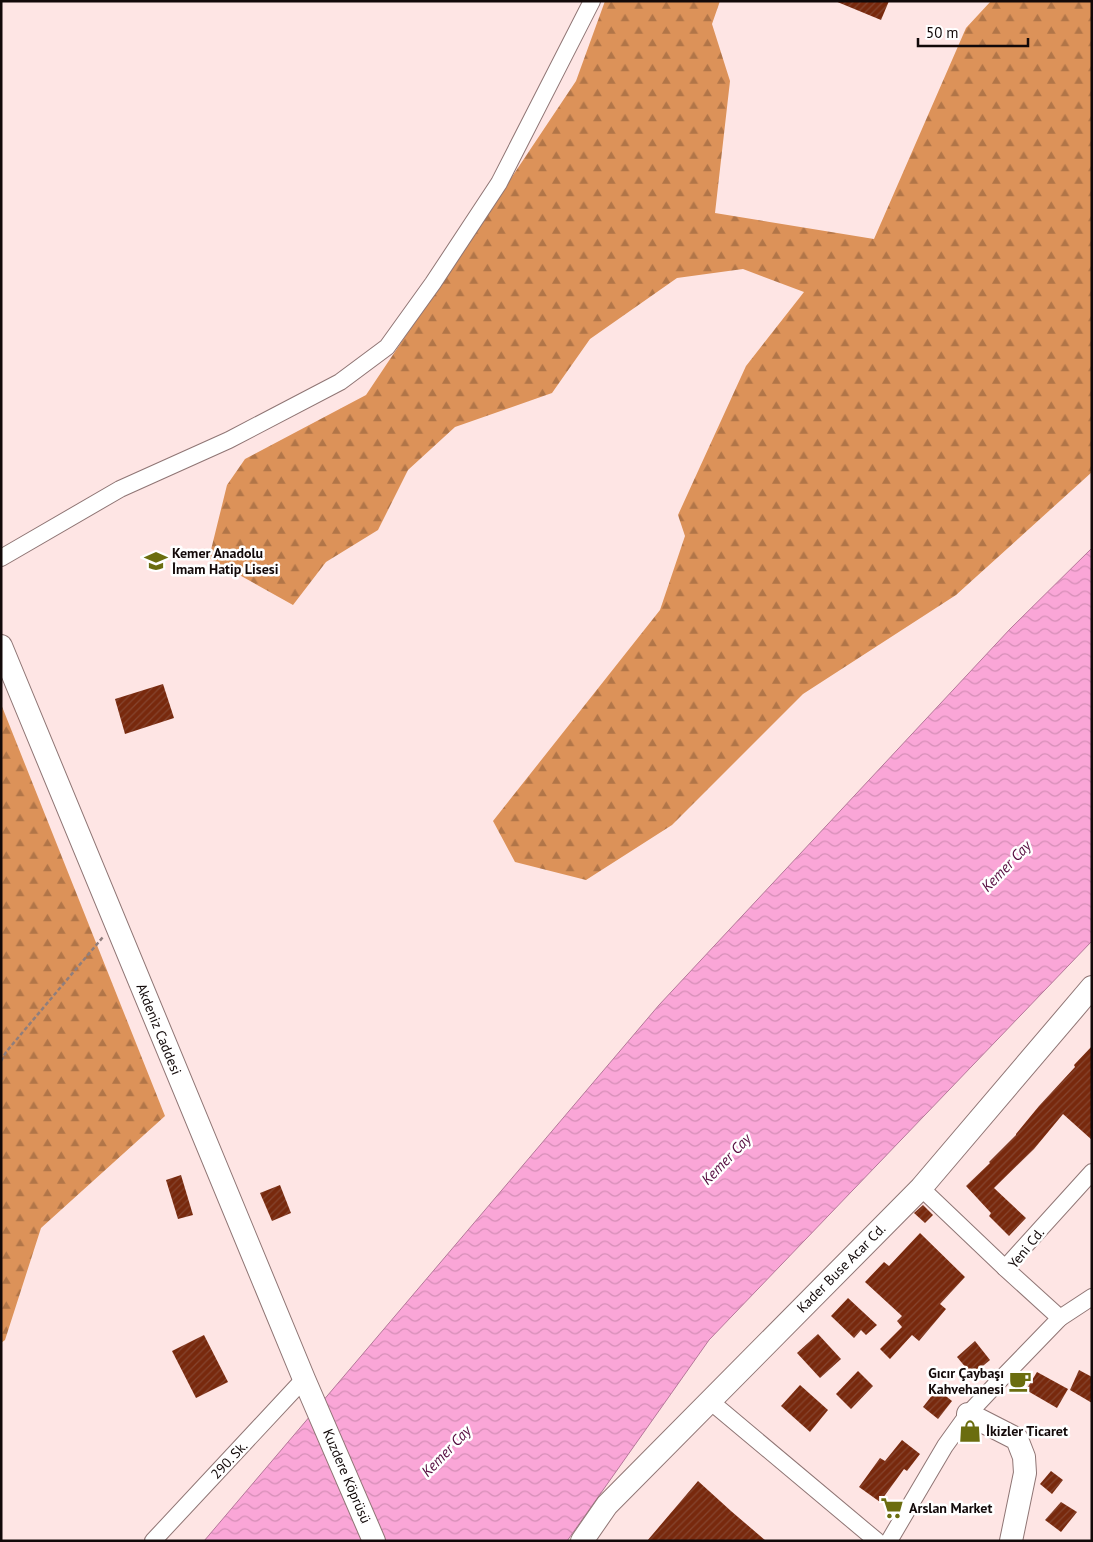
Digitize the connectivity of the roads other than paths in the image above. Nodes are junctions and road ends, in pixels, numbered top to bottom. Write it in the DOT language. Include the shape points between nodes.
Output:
graph roads {
  1 [pos="592,1"];
  2 [pos="1,558"];
  3 [pos="1,646"];
  4 [pos="1092,987"];
  5 [pos="1092,1172"];
  6 [pos="921,1188"];
  7 [pos="1005,1268"];
  8 [pos="1092,1298"];
  9 [pos="1060,1318"];
  10 [pos="304,1379"];
  11 [pos="710,1401"];
  12 [pos="319,1412"];
  13 [pos="968,1414"];
  14 [pos="153,1541"];
  15 [pos="374,1541"];
  16 [pos="582,1541"];
  17 [pos="877,1541"];
  18 [pos="889,1541"];
  19 [pos="1011,1541"];
  1 -- 2 [label="street" via="499,183 387,347 340,382 230,440 120,489"];
  3 -- 10 [label="street, Akdeniz Caddesi"];
  4 -- 6 [label="street, Kader Buse Acar Cd."];
  5 -- 7 [label="street, Yeni Cd."];
  6 -- 7 [label="street"];
  6 -- 11 [label="street, Kader Buse Acar Cd."];
  7 -- 9 [label="street, Yeni Cd."];
  8 -- 9 [label="street"];
  9 -- 13 [label="street"];
  10 -- 12 [label="street, Akdeniz Caddesi"];
  10 -- 14 [label="street, 290. Sk."];
  11 -- 16 [label="street, Kader Buse Acar Cd." via="606,1505"];
  11 -- 17 [label="street"];
  12 -- 15 [label="street, Kuzdere Köprüsü"];
  13 -- 18 [label="street" via="945,1446"];
  13 -- 19 [label="street" via="1017,1439 1024,1457 1025,1473"];
}
